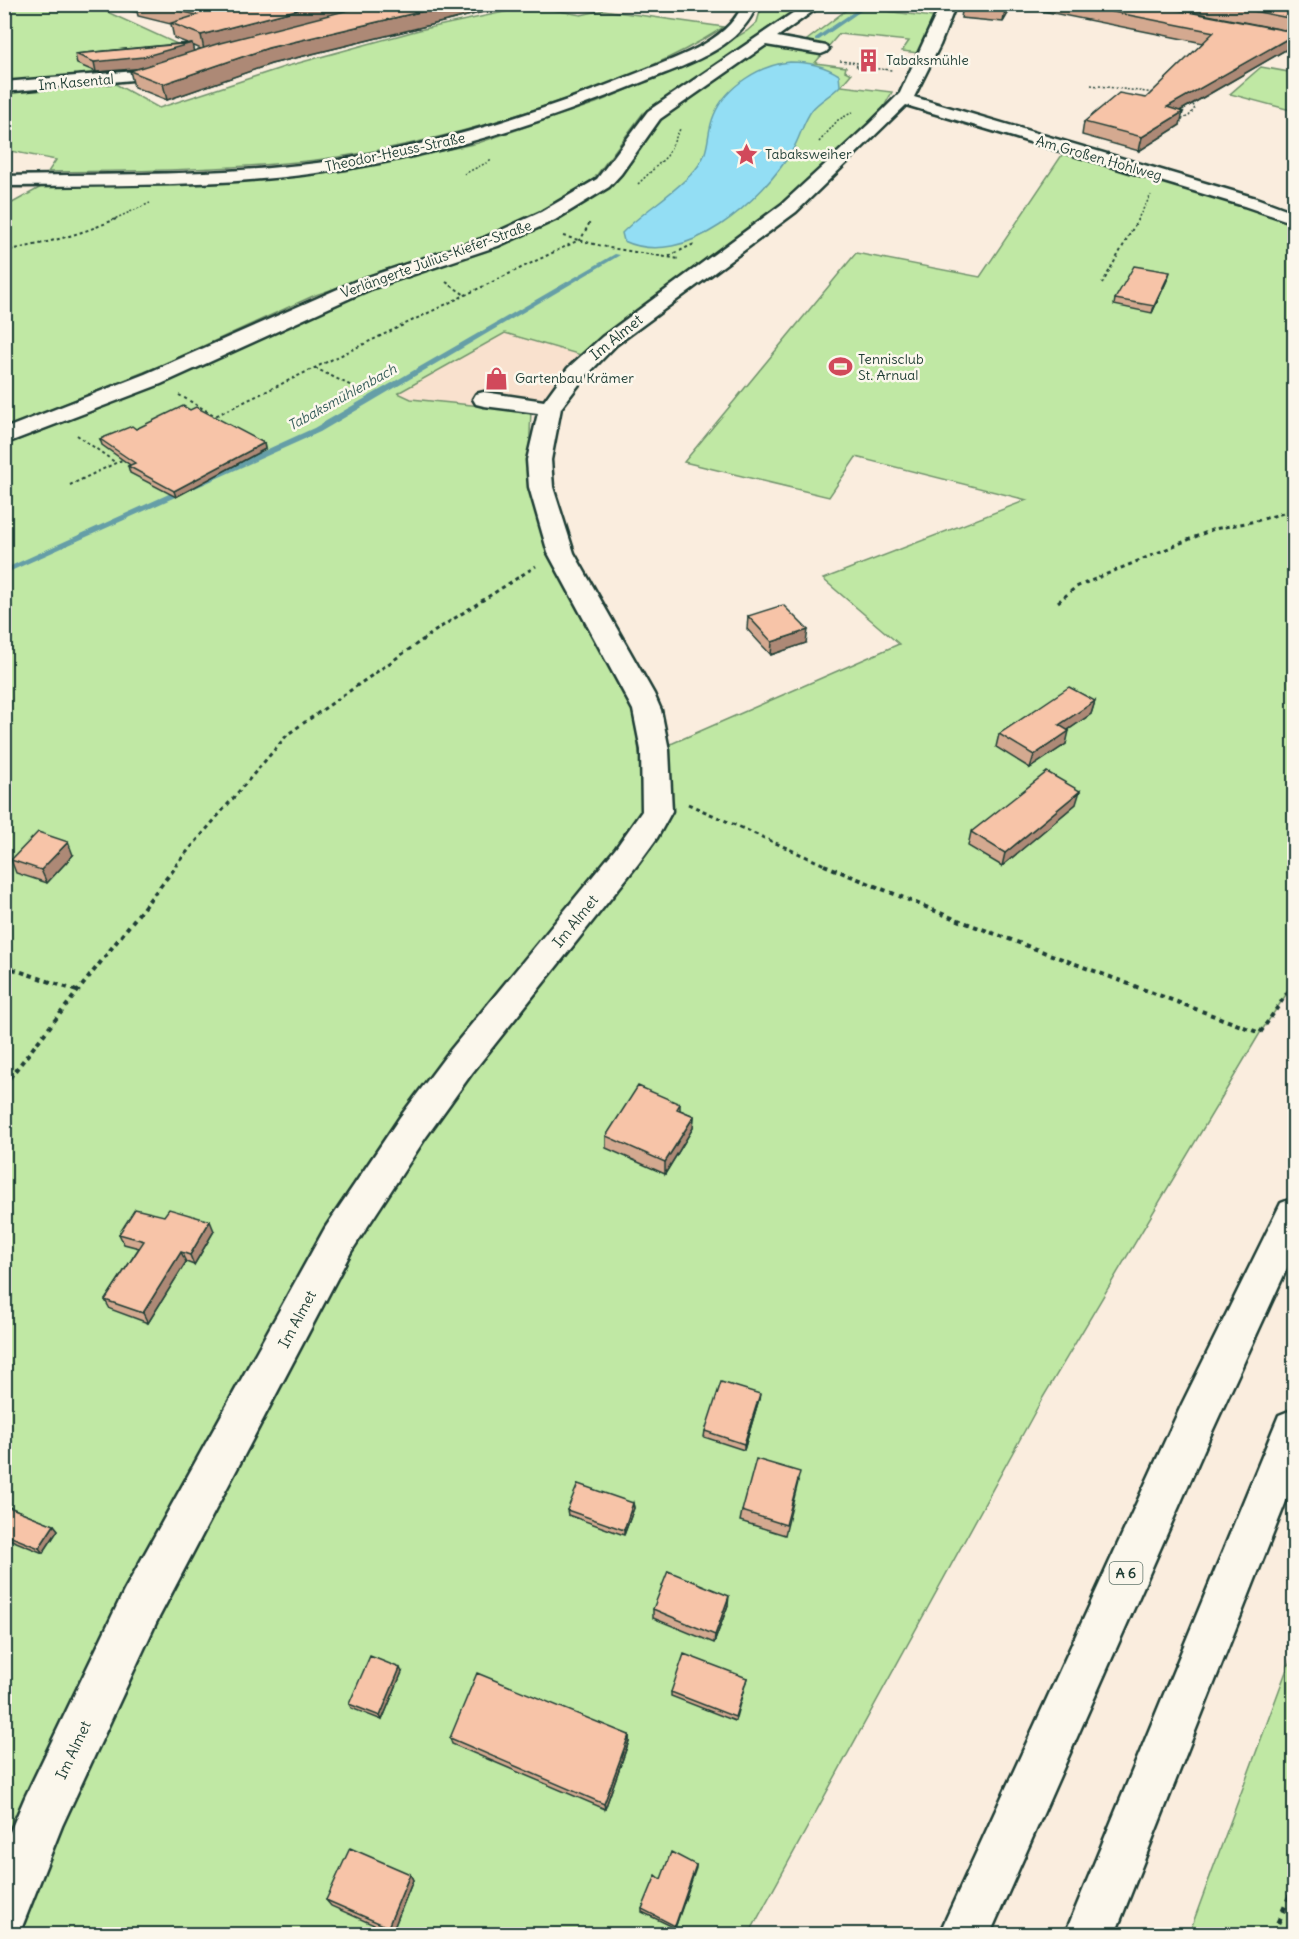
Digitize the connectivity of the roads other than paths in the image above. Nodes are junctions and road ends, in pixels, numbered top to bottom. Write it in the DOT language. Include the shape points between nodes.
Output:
graph roads {
  1 [pos="750,4"];
  2 [pos="816,4"];
  3 [pos="949,4"];
  4 [pos="764,40"];
  5 [pos="821,49"];
  6 [pos="129,81"];
  7 [pos="4,87"];
  8 [pos="903,99"];
  9 [pos="4,181"];
  10 [pos="1294,218"];
  11 [pos="484,399"];
  12 [pos="550,408"];
  13 [pos="4,437"];
  14 [pos="1294,1214"];
  15 [pos="1294,1429"];
  16 [pos="4,1909"];
  17 [pos="964,1935"];
  18 [pos="1090,1935"];
  1 -- 9 [label="main road, Theodor-Heuss-Straße" via="738,27 688,57 587,99 504,127 398,154 318,168 179,177"];
  2 -- 4 [label="main road, Verlängerte Julius-Kiefer-Straße"];
  3 -- 8 [label="main road, Im Almet"];
  4 -- 5 [label="main road"];
  4 -- 13 [label="main road, Verlängerte Julius-Kiefer-Straße" via="654,115 603,183 556,212 491,242 363,285 153,379"];
  6 -- 7 [label="main road, Im Kasental" via="153,74"];
  8 -- 10 [label="main road, Am Großen Hohlweg"];
  8 -- 12 [label="main road, Im Almet" via="789,208 600,349"];
  11 -- 12 [label="main road"];
  12 -- 16 [label="main road, Im Almet" via="539,460 541,487 561,553 648,710 655,750 657,811 646,831 460,1063 338,1240 140,1607 42,1814"];
  14 -- 17 [label="main road, A 6" via="1196,1420"];
  15 -- 18 [label="main road"];
}
